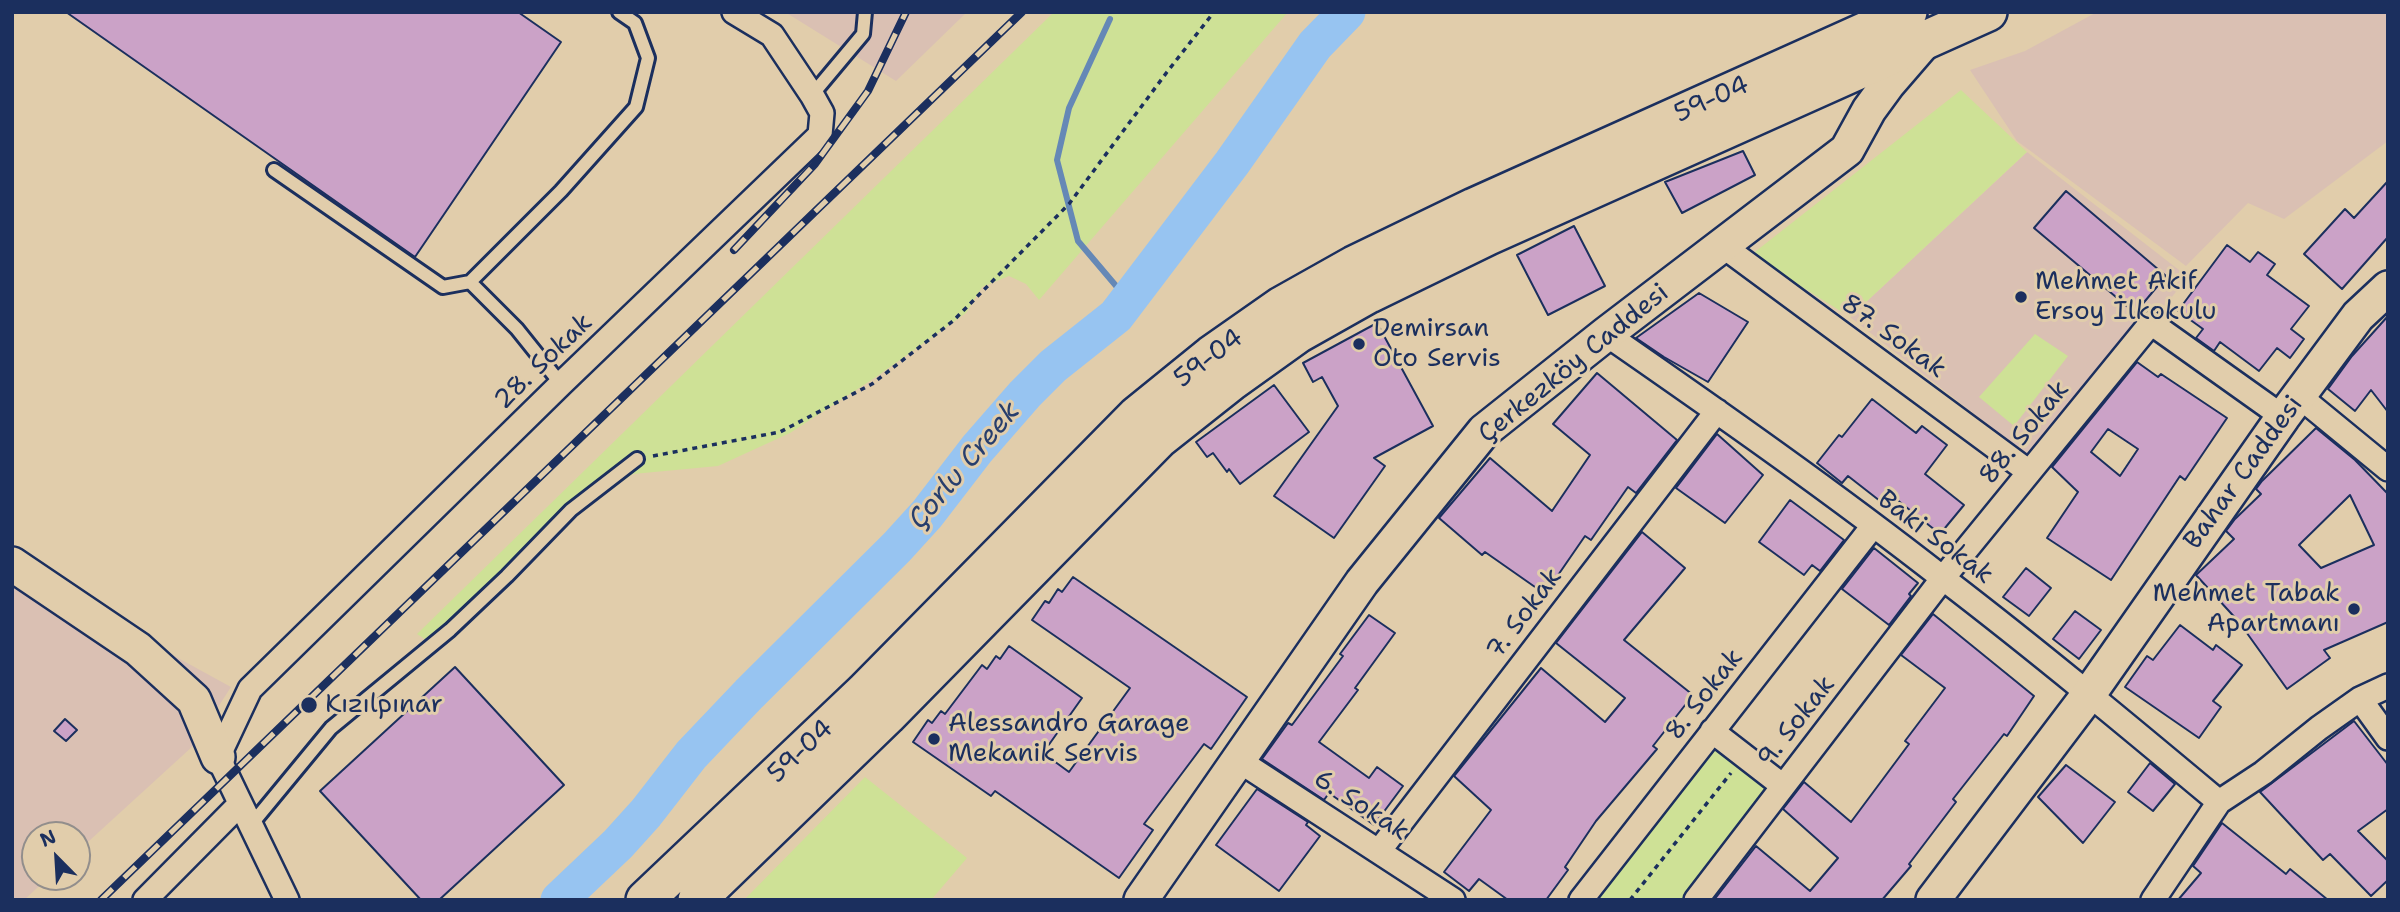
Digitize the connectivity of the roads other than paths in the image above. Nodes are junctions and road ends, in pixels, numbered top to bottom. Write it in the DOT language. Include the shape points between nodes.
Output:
graph roads {
  1 [pos="619,12"];
  2 [pos="734,12"];
  3 [pos="1987,12"];
  4 [pos="863,13"];
  5 [pos="1917,26"];
  6 [pos="812,95"];
  7 [pos="274,170"];
  8 [pos="1723,246"];
  9 [pos="470,282"];
  10 [pos="2388,288"];
  11 [pos="1605,334"];
  12 [pos="561,384"];
  13 [pos="2291,406"];
  14 [pos="1717,411"];
  15 [pos="637,459"];
  16 [pos="2388,469"];
  17 [pos="2029,472"];
  18 [pos="1873,526"];
  19 [pos="12,564"];
  20 [pos="1943,578"];
  21 [pos="2388,686"];
  22 [pos="2089,694"];
  23 [pos="2360,699"];
  24 [pos="1712,731"];
  25 [pos="2388,738"];
  26 [pos="218,757"];
  27 [pos="1238,760"];
  28 [pos="1783,786"];
  29 [pos="2220,802"];
  30 [pos="240,804"];
  31 [pos="251,825"];
  32 [pos="1379,851"];
  33 [pos="145,900"];
  34 [pos="287,900"];
  35 [pos="645,900"];
  36 [pos="697,900"];
  37 [pos="1141,900"];
  38 [pos="1453,900"];
  39 [pos="1581,900"];
  40 [pos="1696,900"];
  41 [pos="1933,900"];
  42 [pos="2153,900"];
  1 -- 9 [label="lane" via="635,23 648,58 636,107"];
  2 -- 6 [label="street, 28. Sokak" via="772,36"];
  3 -- 5 [label="main road, 59-04"];
  4 -- 6 [label="lane" via="863,34"];
  5 -- 8 [label="main road, Çerkezköy Caddesi" via="1847,150"];
  5 -- 35 [label="main road, 59-04 / 59-04" via="1474,207 1281,306 1137,415 864,692"];
  5 -- 36 [label="main road, 59-04" via="1370,294 1298,334 1159,439 887,716"];
  6 -- 12 [label="street, 28. Sokak" via="822,113 820,135"];
  7 -- 9 [label="lane" via="443,287"];
  8 -- 11 [label="main road, Çerkezköy Caddesi"];
  8 -- 17 [label="street, 87. Sokak"];
  9 -- 12 [label="lane" via="517,328"];
  10 -- 13 [label="main road, Bahar Caddesi" via="2358,316"];
  11 -- 14 [label="street, Baki Sokak"];
  11 -- 27 [label="main road, Çerkezköy Caddesi" via="1484,431 1362,582"];
  12 -- 26 [label="street, 28. Sokak" via="250,689"];
  13 -- 16 [label="street"];
  13 -- 17 [label="street, 88. Sokak" via="2151,323"];
  13 -- 22 [label="main road, Bahar Caddesi"];
  14 -- 18 [label="street, Baki Sokak"];
  14 -- 32 [label="street, 7. Sokak"];
  15 -- 31 [label="lane" via="570,510 450,630 331,728"];
  17 -- 20 [label="street, 88. Sokak"];
  18 -- 20 [label="street, Baki Sokak"];
  18 -- 24 [label="street, 8. Sokak"];
  19 -- 26 [label="main road" via="138,649 194,699"];
  20 -- 22 [label="street, Baki Sokak"];
  20 -- 28 [label="street, 9. Sokak"];
  21 -- 23 [label="street"];
  22 -- 29 [label="street, Baki Sokak"];
  22 -- 41 [label="main road, Bahar Caddesi"];
  23 -- 25 [label="street"];
  23 -- 29 [label="street"];
  24 -- 28 [label="street"];
  24 -- 39 [label="street, 8. Sokak"];
  26 -- 30 [label="street"];
  27 -- 32 [label="street, 6. Sokak"];
  27 -- 37 [label="main road, Çerkezköy Caddesi"];
  28 -- 40 [label="street, 9. Sokak"];
  29 -- 42 [label="street"];
  30 -- 31 [label="street"];
  30 -- 33 [label="street"];
  31 -- 34 [label="street"];
  32 -- 38 [label="street, 6. Sokak"];
}
